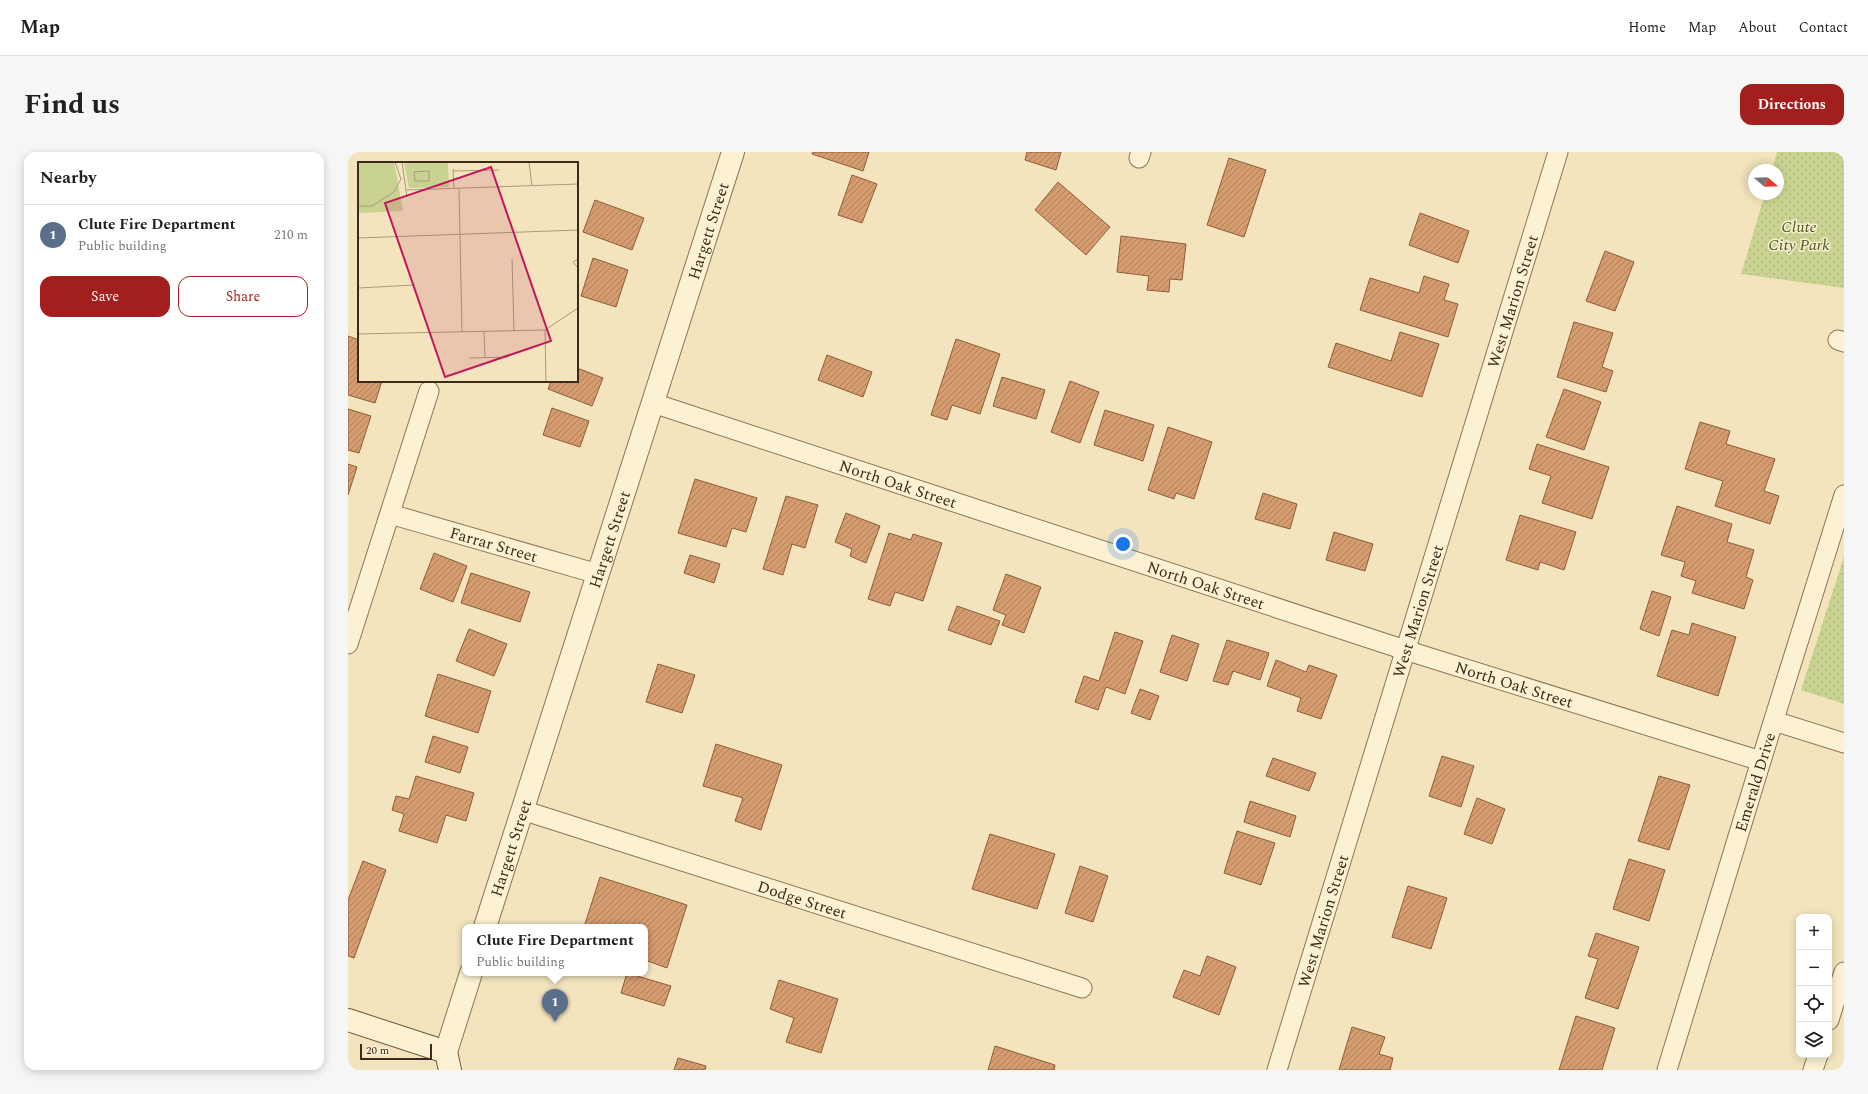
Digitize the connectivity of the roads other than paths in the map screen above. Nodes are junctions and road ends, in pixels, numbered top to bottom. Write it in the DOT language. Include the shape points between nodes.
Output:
graph roads {
  1 [pos="733,152"];
  2 [pos="1558,152"];
  3 [pos="429,391"];
  4 [pos="653,403"];
  5 [pos="1844,495"];
  6 [pos="390,514"];
  7 [pos="598,574"];
  8 [pos="348,644"];
  9 [pos="1406,650"];
  10 [pos="1774,721"];
  11 [pos="1844,743"];
  12 [pos="1761,761"];
  13 [pos="522,810"];
  14 [pos="486,924"];
  15 [pos="1844,972"];
  16 [pos="470,976"];
  17 [pos="1082,988"];
  18 [pos="1832,1010"];
  19 [pos="348,1020"];
  20 [pos="1817,1058"];
  21 [pos="448,1061"];
  22 [pos="1277,1070"];
  23 [pos="1667,1070"];
  24 [pos="1813,1070"];
  1 -- 4 [label="street, Hargett Street"];
  2 -- 9 [label="street, West Marion Street"];
  3 -- 6 [label="street"];
  4 -- 7 [label="street, Hargett Street"];
  4 -- 9 [label="street, North Oak Street"];
  5 -- 10 [label="street, Emerald Drive"];
  6 -- 7 [label="street, Farrar Street"];
  6 -- 8 [label="street"];
  7 -- 13 [label="street, Hargett Street"];
  9 -- 12 [label="street, North Oak Street"];
  9 -- 22 [label="street, West Marion Street"];
  10 -- 11 [label="street"];
  10 -- 12 [label="street, Emerald Drive"];
  12 -- 23 [label="street, Emerald Drive"];
  13 -- 14 [label="street, Hargett Street"];
  13 -- 17 [label="street, Dodge Street"];
  15 -- 18 [label="street"];
  16 -- 21 [label="street"];
  19 -- 21 [label="street"];
  20 -- 24 [label="street"];
}
